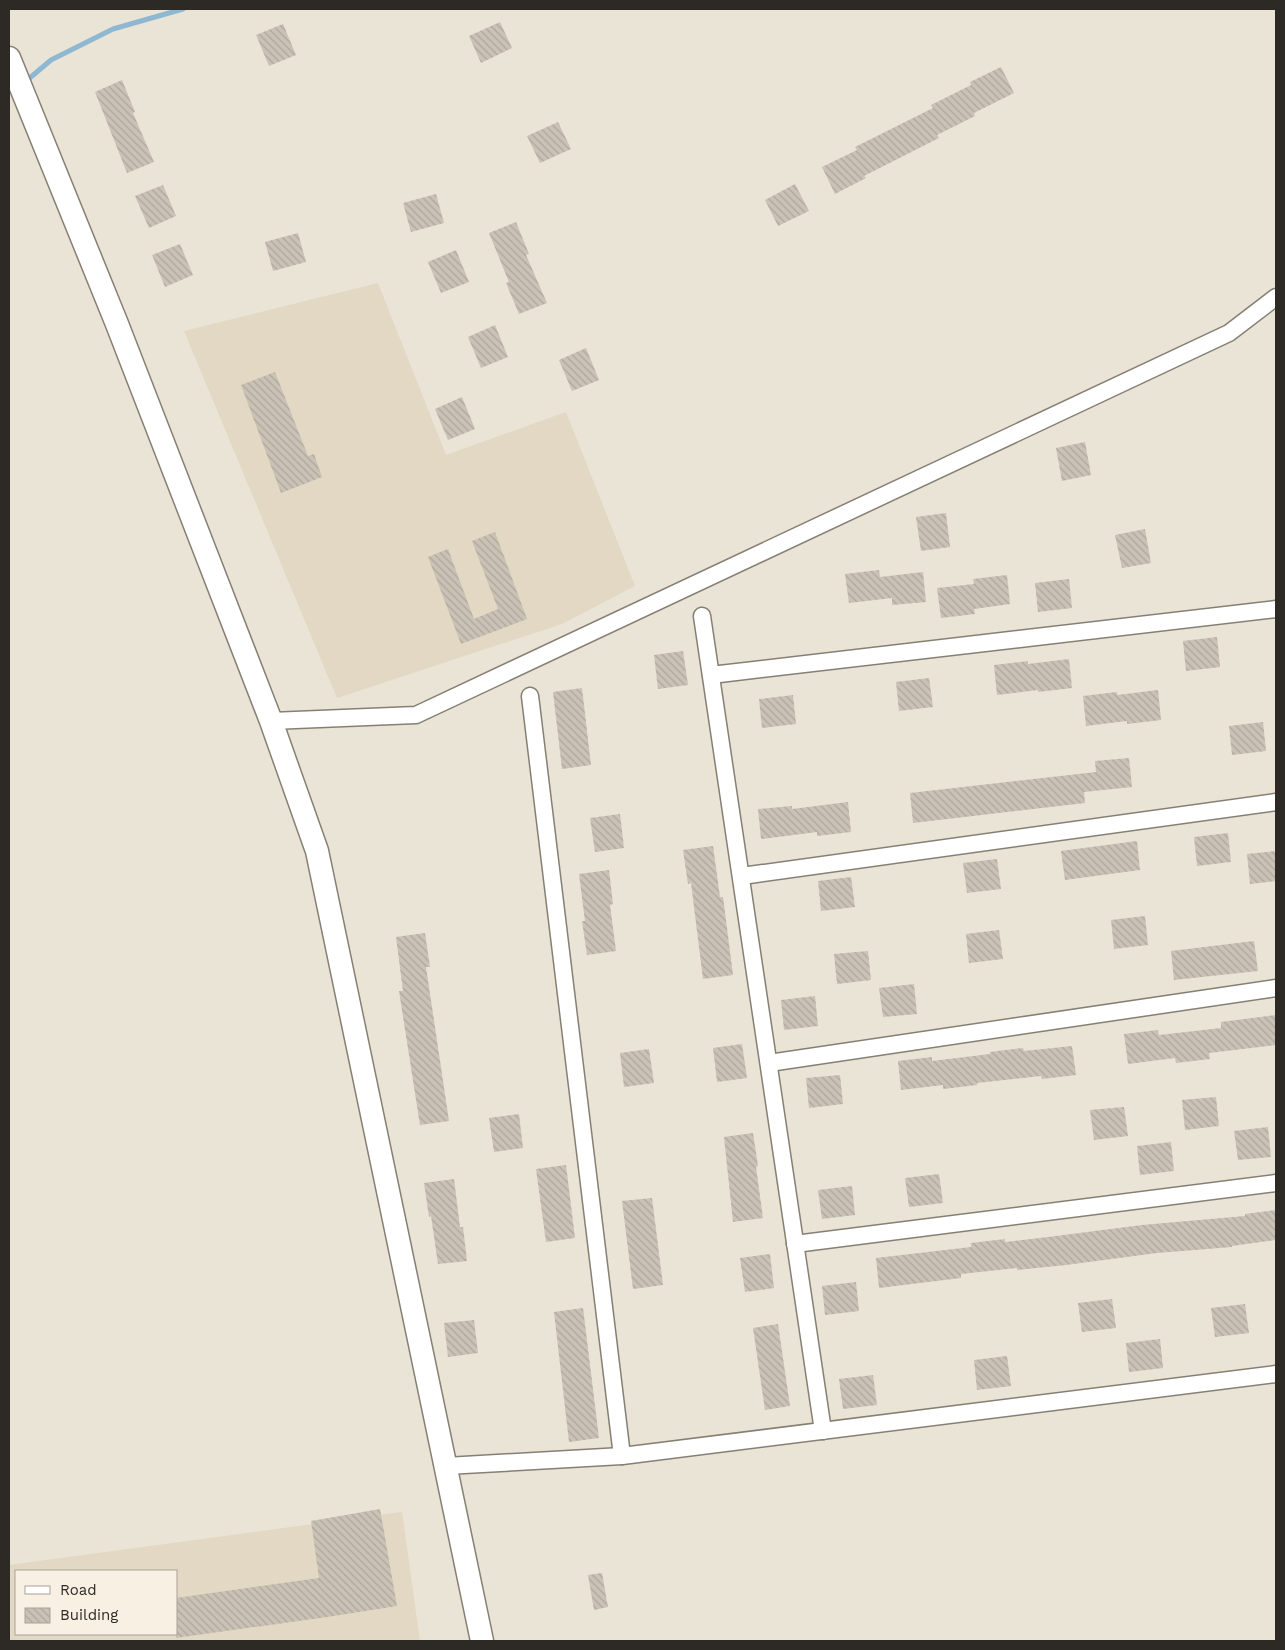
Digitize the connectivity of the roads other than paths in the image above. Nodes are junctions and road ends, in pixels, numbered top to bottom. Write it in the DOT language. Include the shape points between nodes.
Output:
graph roads {
  1 [pos="9,58"];
  2 [pos="1276,297"];
  3 [pos="1276,609"];
  4 [pos="702,616"];
  5 [pos="711,674"];
  6 [pos="530,696"];
  7 [pos="271,721"];
  8 [pos="1276,802"];
  9 [pos="742,876"];
  10 [pos="1276,988"];
  11 [pos="769,1062"];
  12 [pos="1276,1183"];
  13 [pos="795,1244"];
  14 [pos="1276,1374"];
  15 [pos="823,1431"];
  16 [pos="622,1456"];
  17 [pos="446,1466"];
  18 [pos="482,1641"];
  1 -- 7 [label="street" via="117,324"];
  2 -- 7 [label="street" via="1229,333 416,715"];
  3 -- 5 [label="street"];
  4 -- 5 [label="street"];
  5 -- 9 [label="street"];
  6 -- 16 [label="street"];
  7 -- 17 [label="street" via="318,851"];
  8 -- 9 [label="street"];
  9 -- 11 [label="street"];
  10 -- 11 [label="street"];
  11 -- 13 [label="street"];
  12 -- 13 [label="street"];
  13 -- 15 [label="street"];
  14 -- 15 [label="street"];
  15 -- 16 [label="street"];
  16 -- 17 [label="street"];
  17 -- 18 [label="street"];
}
